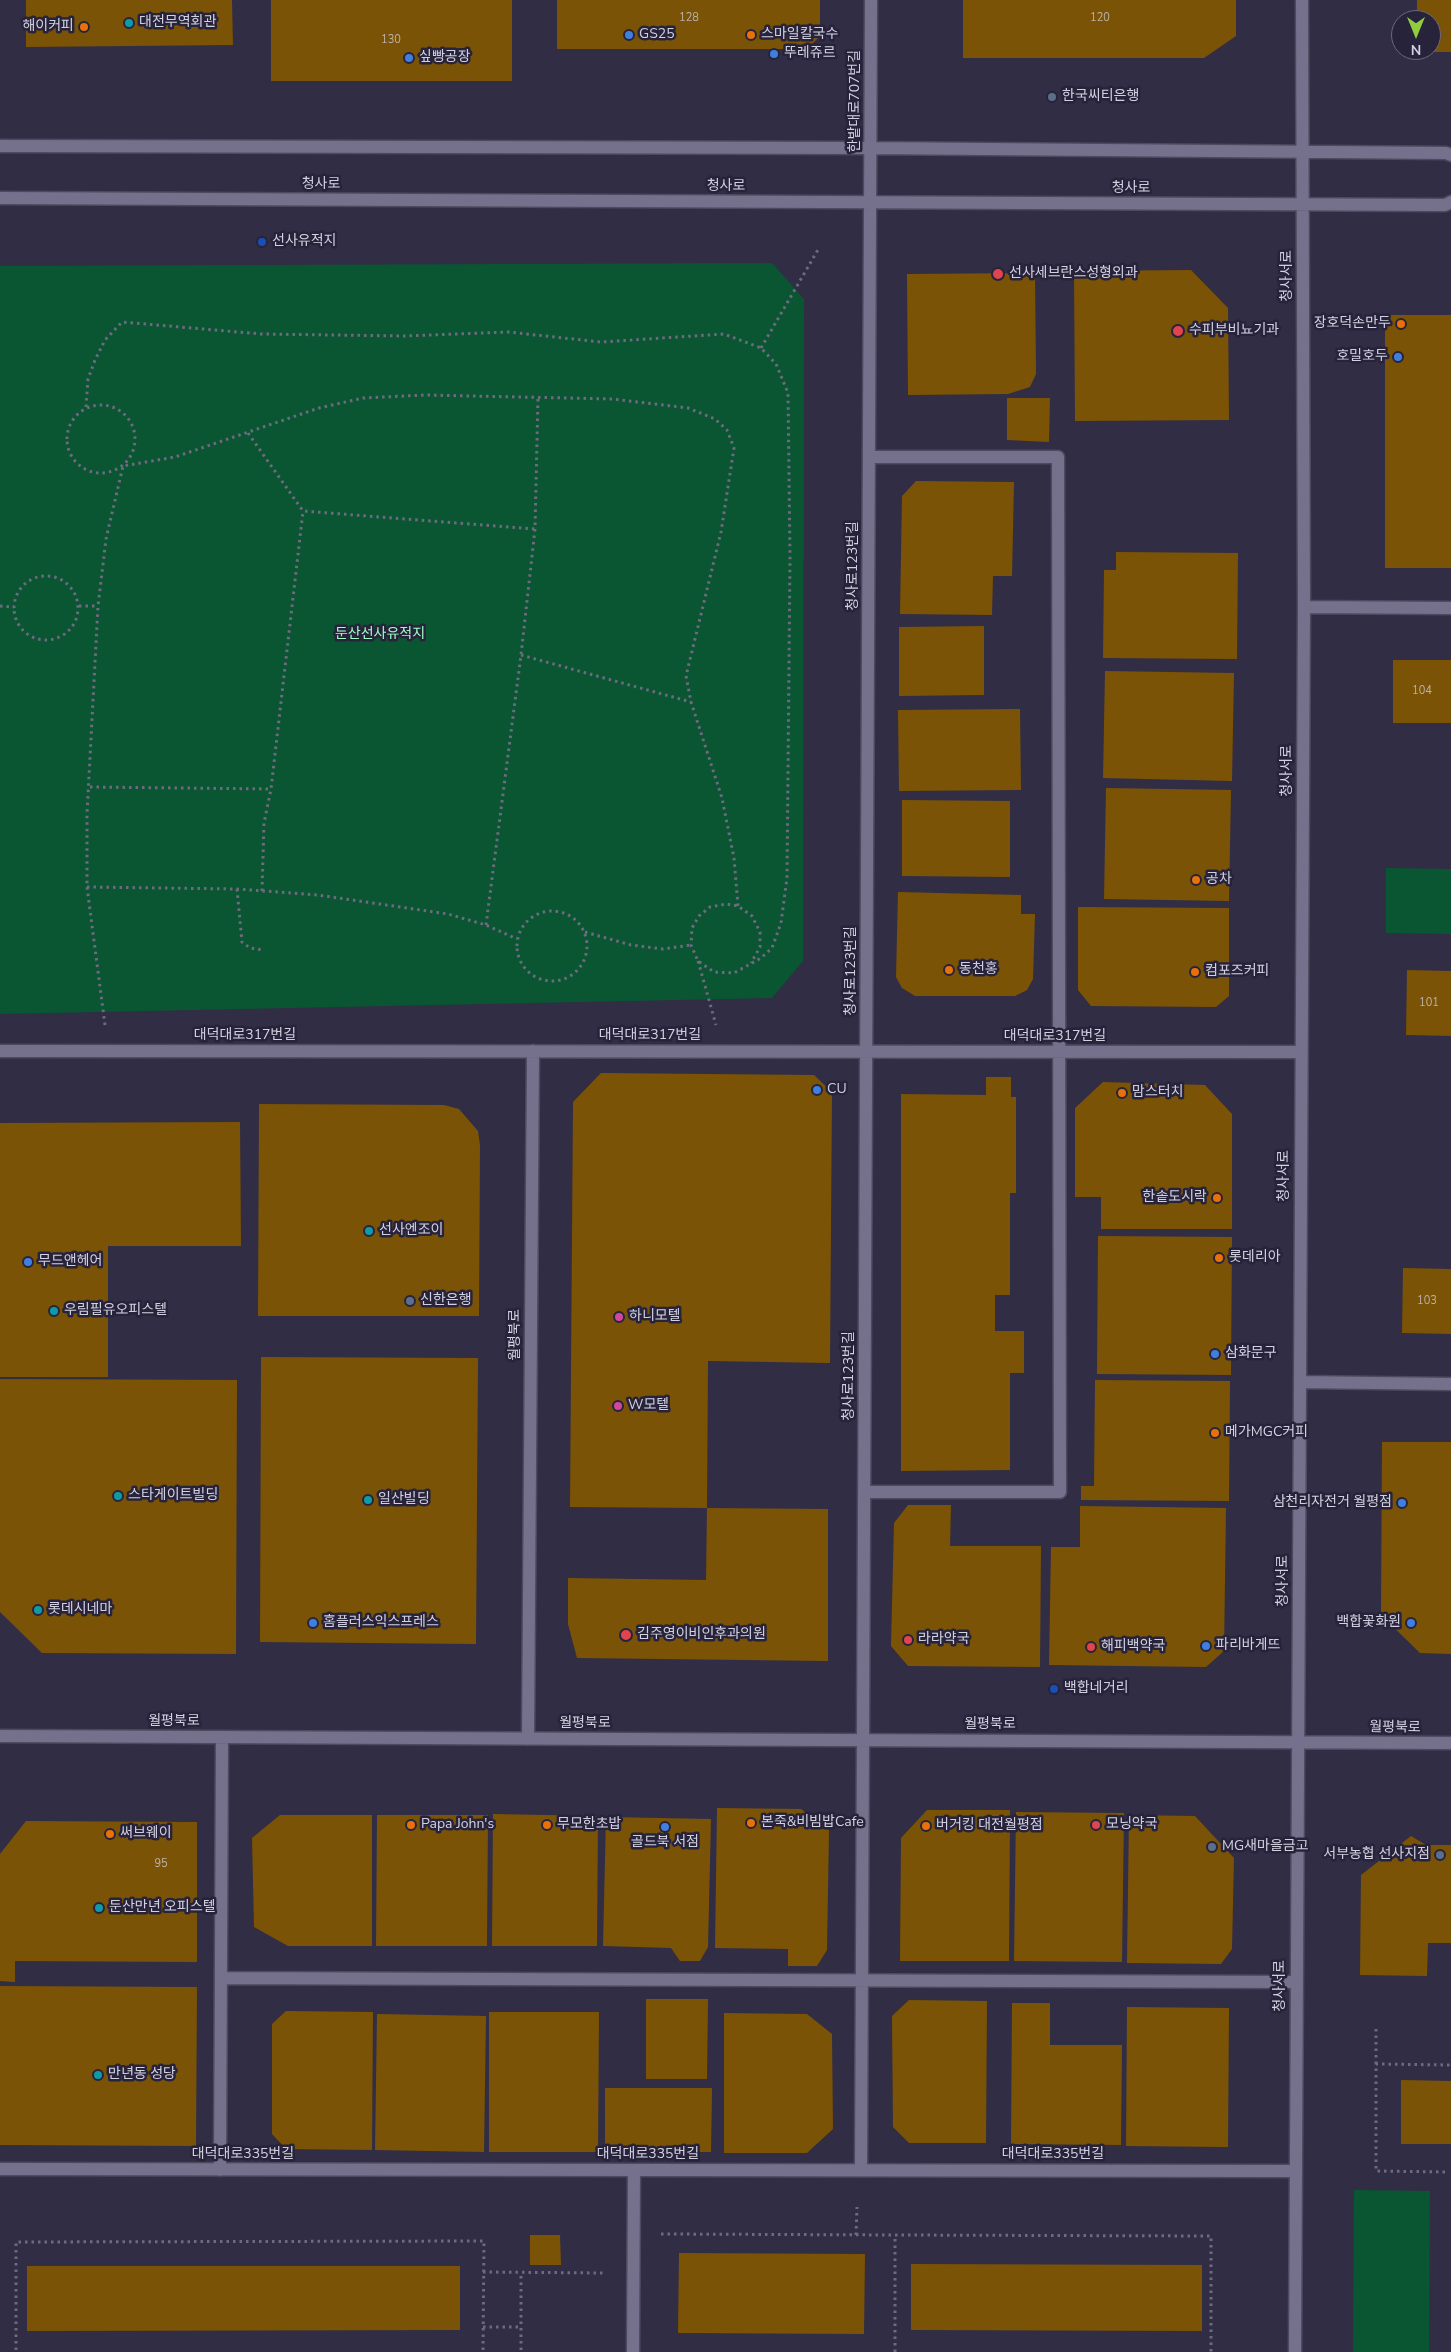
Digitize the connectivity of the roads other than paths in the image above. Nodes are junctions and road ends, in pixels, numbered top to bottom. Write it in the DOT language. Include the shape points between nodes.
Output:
graph roads {
  1 [pos="871,0"];
  2 [pos="1302,0"];
  3 [pos="0,146"];
  4 [pos="871,148"];
  5 [pos="1303,151"];
  6 [pos="1451,155"];
  7 [pos="0,198"];
  8 [pos="871,202"];
  9 [pos="1451,202"];
  10 [pos="1303,204"];
  11 [pos="869,457"];
  12 [pos="1304,607"];
  13 [pos="1451,608"];
  14 [pos="0,1050"];
  15 [pos="533,1051"];
  16 [pos="867,1052"];
  17 [pos="1060,1052"];
  18 [pos="1300,1052"];
  19 [pos="1300,1382"];
  20 [pos="1451,1384"];
  21 [pos="865,1492"];
  22 [pos="0,1736"];
  23 [pos="222,1737"];
  24 [pos="528,1739"];
  25 [pos="864,1740"];
  26 [pos="1298,1741"];
  27 [pos="1451,1743"];
  28 [pos="221,1978"];
  29 [pos="862,1981"];
  30 [pos="1296,1982"];
  31 [pos="0,2169"];
  32 [pos="220,2170"];
  33 [pos="634,2170"];
  34 [pos="861,2170"];
  35 [pos="1296,2171"];
  36 [pos="633,2352"];
  37 [pos="1295,2352"];
  1 -- 4 [label="street, 한밭대로707번길"];
  2 -- 5 [label="street, 청사서로"];
  3 -- 4 [label="street"];
  4 -- 5 [label="street"];
  4 -- 8 [label="street, 한밭대로707번길"];
  5 -- 6 [label="street" via="1446,152"];
  5 -- 10 [label="street, 청사서로"];
  7 -- 8 [label="street, 청사로"];
  8 -- 10 [label="street, 청사로"];
  8 -- 11 [label="street, 청사로123번길"];
  9 -- 10 [label="street, 청사로" via="1445,205"];
  10 -- 12 [label="street, 청사서로"];
  11 -- 16 [label="street, 청사로123번길"];
  11 -- 17 [label="street" via="1058,456"];
  12 -- 13 [label="street"];
  12 -- 18 [label="street, 청사서로"];
  14 -- 15 [label="street, 대덕대로317번길"];
  15 -- 16 [label="street, 대덕대로317번길"];
  15 -- 24 [label="street, 월평북로"];
  16 -- 17 [label="street, 대덕대로317번길"];
  16 -- 21 [label="street, 청사로123번길"];
  17 -- 18 [label="street, 대덕대로317번길"];
  17 -- 21 [label="street" via="1060,1492"];
  18 -- 19 [label="street, 청사서로"];
  19 -- 20 [label="street"];
  19 -- 26 [label="street, 청사서로"];
  21 -- 25 [label="street, 청사로123번길"];
  22 -- 23 [label="street, 월평북로"];
  23 -- 24 [label="street, 월평북로"];
  23 -- 28 [label="street"];
  24 -- 25 [label="street, 월평북로"];
  25 -- 26 [label="street, 월평북로"];
  25 -- 29 [label="street, 청사로123번길"];
  26 -- 27 [label="street, 월평북로"];
  26 -- 30 [label="street, 청사서로"];
  28 -- 29 [label="street"];
  28 -- 32 [label="street"];
  29 -- 30 [label="street"];
  29 -- 34 [label="street, 청사로123번길"];
  30 -- 35 [label="street, 청사서로"];
  31 -- 32 [label="street, 대덕대로335번길"];
  32 -- 33 [label="street, 대덕대로335번길"];
  33 -- 34 [label="street, 대덕대로335번길"];
  33 -- 36 [label="street"];
  34 -- 35 [label="street, 대덕대로335번길"];
  35 -- 37 [label="street, 청사서로"];
}
